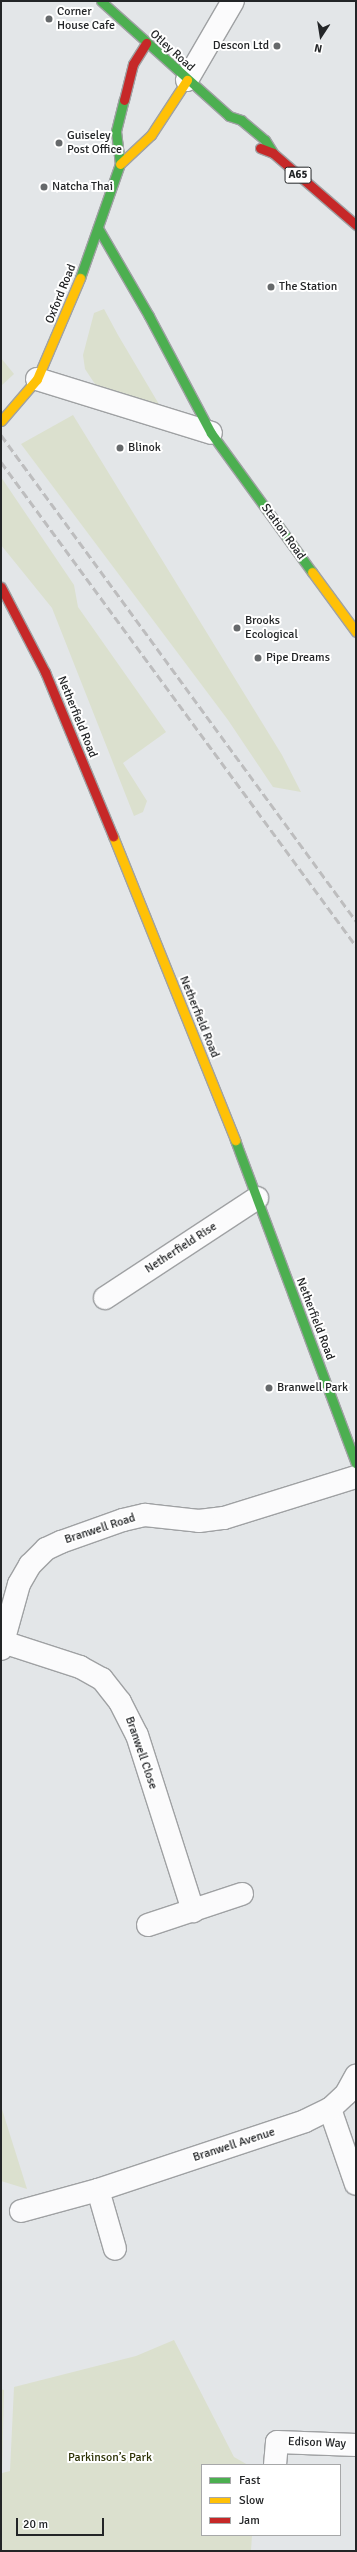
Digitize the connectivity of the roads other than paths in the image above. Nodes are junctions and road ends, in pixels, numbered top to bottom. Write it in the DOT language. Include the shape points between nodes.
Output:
graph roads {
  1 [pos="101,1"];
  2 [pos="233,1"];
  3 [pos="146,43"];
  4 [pos="187,80"];
  5 [pos="229,116"];
  6 [pos="234,129"];
  7 [pos="253,143"];
  8 [pos="273,153"];
  9 [pos="120,164"];
  10 [pos="356,225"];
  11 [pos="98,228"];
  12 [pos="37,379"];
  13 [pos="1,421"];
  14 [pos="211,433"];
  15 [pos="1,587"];
  16 [pos="356,632"];
  17 [pos="257,1198"];
  18 [pos="105,1298"];
  19 [pos="356,1463"];
  20 [pos="356,1477"];
  21 [pos="2,1646"];
  22 [pos="242,1894"];
  23 [pos="192,1911"];
  24 [pos="148,1925"];
  25 [pos="356,2076"];
  26 [pos="330,2108"];
  27 [pos="356,2184"];
  28 [pos="98,2190"];
  29 [pos="21,2211"];
  30 [pos="115,2249"];
  31 [pos="356,2445"];
  32 [pos="275,2464"];
  1 -- 3 [label="street, Otley Road / A65"];
  2 -- 4 [label="street"];
  3 -- 4 [label="street, Otley Road / A65"];
  3 -- 9 [label="street, Oxford Road" via="133,64 116,131"];
  4 -- 5 [label="street, Otley Road / A65"];
  4 -- 9 [label="street, Oxford Road" via="151,135"];
  5 -- 6 [label="street, Otley Road / A65"];
  5 -- 8 [label="street, Otley Road / A65" via="241,120 265,140"];
  7 -- 8 [label="street, Otley Road / A65"];
  8 -- 10 [label="street, Otley Road / A65"];
  9 -- 11 [label="street, Oxford Road"];
  11 -- 12 [label="street, Oxford Road" via="62,324"];
  11 -- 14 [label="street, Station Road" via="149,316"];
  12 -- 13 [label="street, Oxford Road"];
  12 -- 14 [label="street"];
  14 -- 16 [label="street, Station Road"];
  15 -- 17 [label="street, Netherfield Road" via="46,672"];
  17 -- 18 [label="street, Netherfield Rise"];
  17 -- 19 [label="street, Netherfield Road"];
  20 -- 21 [label="street, Branwell Road" via="224,1518 199,1521 145,1515 122,1520 61,1542 46,1550 30,1565 17,1591"];
  21 -- 23 [label="street, Branwell Close" via="80,1667 102,1679 120,1702 137,1735"];
  22 -- 23 [label="street"];
  23 -- 24 [label="street"];
  25 -- 26 [label="street, Branwell Avenue" via="346,2094"];
  26 -- 27 [label="street"];
  26 -- 28 [label="street, Branwell Avenue" via="305,2121"];
  28 -- 29 [label="street, Branwell Avenue"];
  28 -- 30 [label="street"];
  31 -- 32 [label="street, Edison Way" via="277,2442"];
}
